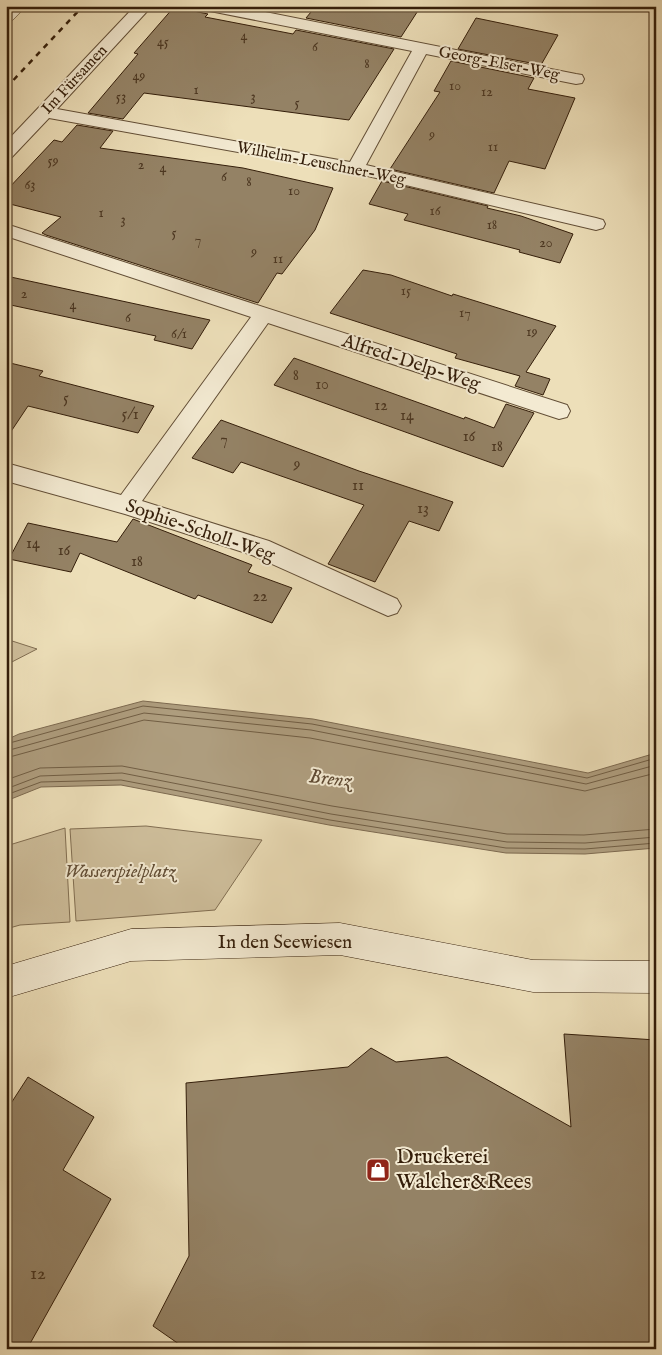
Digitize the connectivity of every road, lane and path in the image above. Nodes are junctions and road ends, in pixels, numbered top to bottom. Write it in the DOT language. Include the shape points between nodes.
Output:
graph roads {
  1 [pos="18,6"];
  2 [pos="144,6"];
  3 [pos="210,6"];
  4 [pos="6,18"];
  5 [pos="421,49"];
  6 [pos="576,79"];
  7 [pos="44,112"];
  8 [pos="6,153"];
  9 [pos="355,168"];
  10 [pos="596,224"];
  11 [pos="6,230"];
  12 [pos="263,315"];
  13 [pos="559,411"];
  14 [pos="6,472"];
  15 [pos="126,505"];
  16 [pos="388,606"];
  17 [pos="656,977"];
  18 [pos="6,982"];
  1 -- 4 [label="street"];
  2 -- 7 [label="street, Im Fürsamen"];
  3 -- 5 [label="street, Georg-Elser-Weg"];
  5 -- 6 [label="street, Georg-Elser-Weg"];
  5 -- 9 [label="street, Georg-Elser-Weg"];
  7 -- 8 [label="street, Im Fürsamen"];
  7 -- 9 [label="street, Wilhelm-Leuschner-Weg"];
  9 -- 10 [label="street, Wilhelm-Leuschner-Weg"];
  11 -- 12 [label="street, Alfred-Delp-Weg"];
  12 -- 13 [label="street, Alfred-Delp-Weg"];
  12 -- 15 [label="street"];
  14 -- 15 [label="street, Sophie-Scholl-Weg"];
  15 -- 16 [label="street, Sophie-Scholl-Weg" via="260,548"];
  17 -- 18 [label="street, In den Seewiesen" via="532,976 340,939 131,945"];
}
